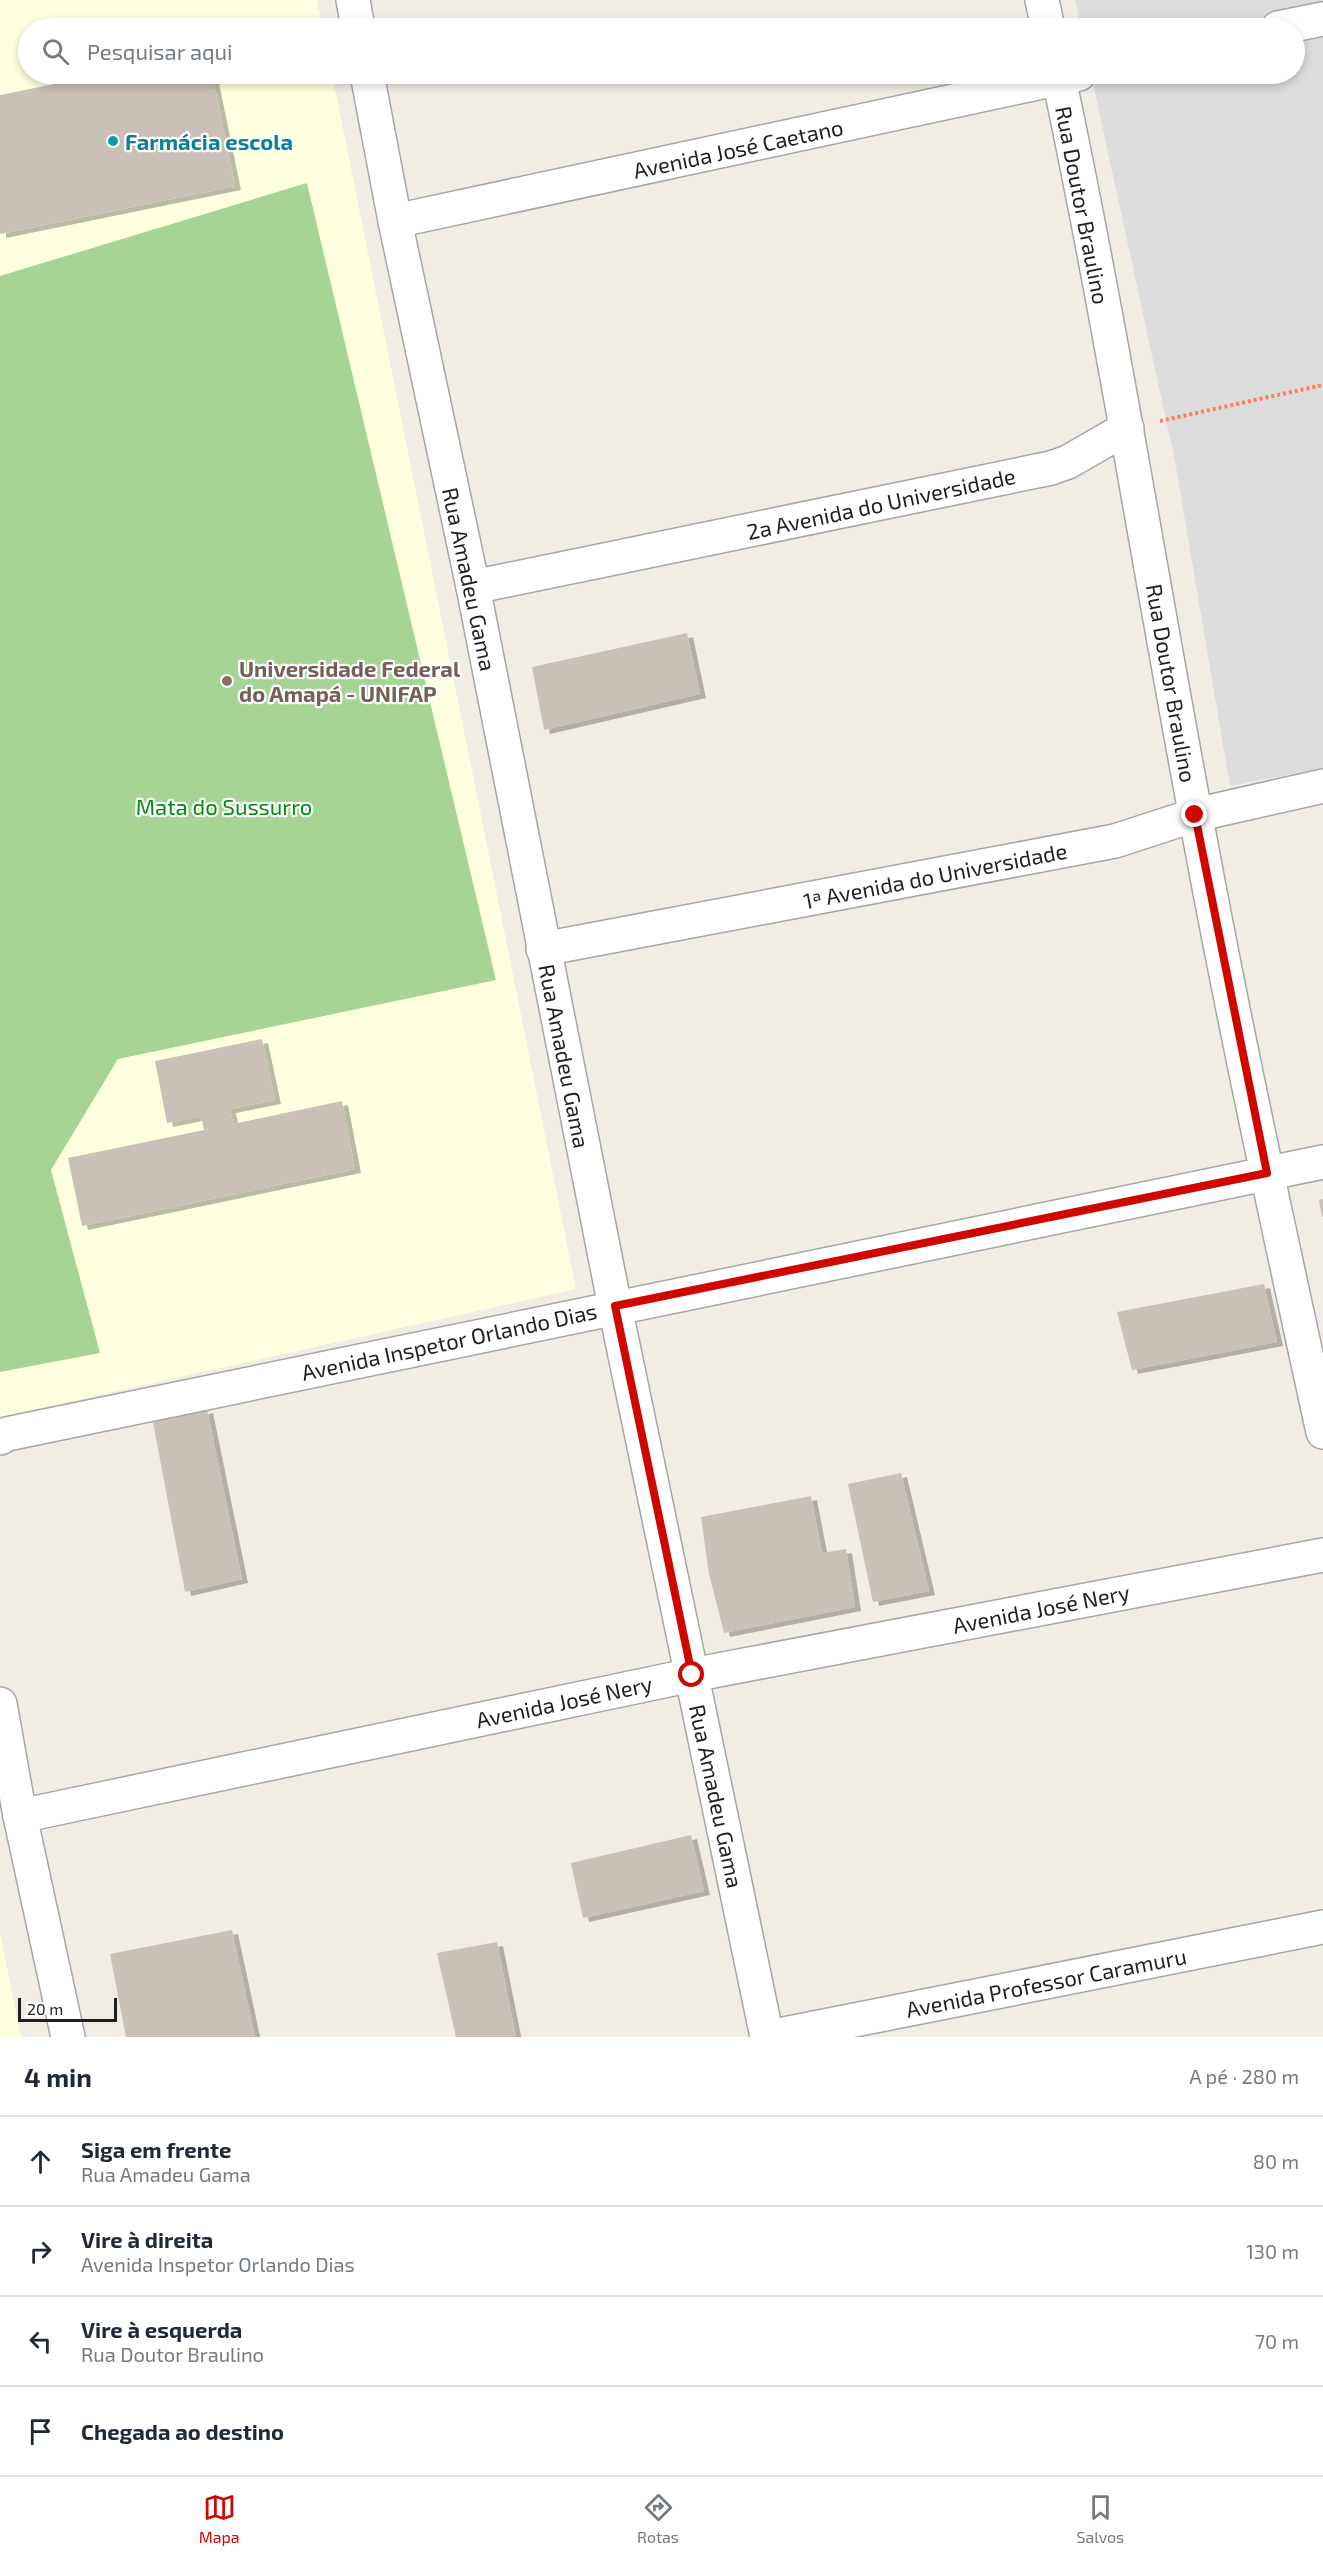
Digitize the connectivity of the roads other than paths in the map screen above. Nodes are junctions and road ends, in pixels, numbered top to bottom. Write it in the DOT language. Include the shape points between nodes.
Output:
graph roads {
  1 [pos="353,0"];
  2 [pos="1042,0"];
  3 [pos="356,18"];
  4 [pos="1046,18"];
  5 [pos="1323,19"];
  6 [pos="1305,23"];
  7 [pos="369,84"];
  8 [pos="1025,84"];
  9 [pos="1068,84"];
  10 [pos="395,221"];
  11 [pos="1126,428"];
  12 [pos="473,587"];
  13 [pos="1323,786"];
  14 [pos="1195,815"];
  15 [pos="543,949"];
  16 [pos="1323,1162"];
  17 [pos="1267,1173"];
  18 [pos="615,1306"];
  19 [pos="1323,1432"];
  20 [pos="0,1438"];
  21 [pos="1323,1555"];
  22 [pos="692,1675"];
  23 [pos="0,1704"];
  24 [pos="20,1816"];
  25 [pos="1323,1927"];
  26 [pos="68,2037"];
  27 [pos="768,2037"];
  1 -- 3 [label="street"];
  2 -- 4 [label="street"];
  5 -- 6 [label="street"];
  7 -- 10 [label="street, Rua Amadeu Gama"];
  8 -- 10 [label="street, Avenida José Caetano"];
  9 -- 11 [label="street, Rua Doutor Braulino"];
  10 -- 12 [label="street, Rua Amadeu Gama"];
  11 -- 12 [label="street, 2a Avenida do Universidade" via="1052,468"];
  11 -- 14 [label="street, Rua Doutor Braulino"];
  12 -- 15 [label="street, Rua Amadeu Gama"];
  13 -- 14 [label="street, 1ª Avenida do Universidade"];
  14 -- 15 [label="street, 1ª Avenida do Universidade" via="1115,841"];
  14 -- 17 [label="street, Rua Doutor Braulino"];
  15 -- 18 [label="street, Rua Amadeu Gama"];
  16 -- 17 [label="street, Avenida Inspetor Orlando Dias"];
  17 -- 18 [label="street, Avenida Inspetor Orlando Dias"];
  17 -- 19 [label="street, Rua Doutor Braulino"];
  18 -- 20 [label="street, Avenida Inspetor Orlando Dias"];
  18 -- 22 [label="street, Rua Amadeu Gama"];
  21 -- 22 [label="street, Avenida José Nery"];
  22 -- 24 [label="street, Avenida José Nery"];
  22 -- 27 [label="street, Rua Amadeu Gama"];
  23 -- 24 [label="street"];
  24 -- 26 [label="street"];
  25 -- 27 [label="street, Avenida Professor Caramuru"];
}
